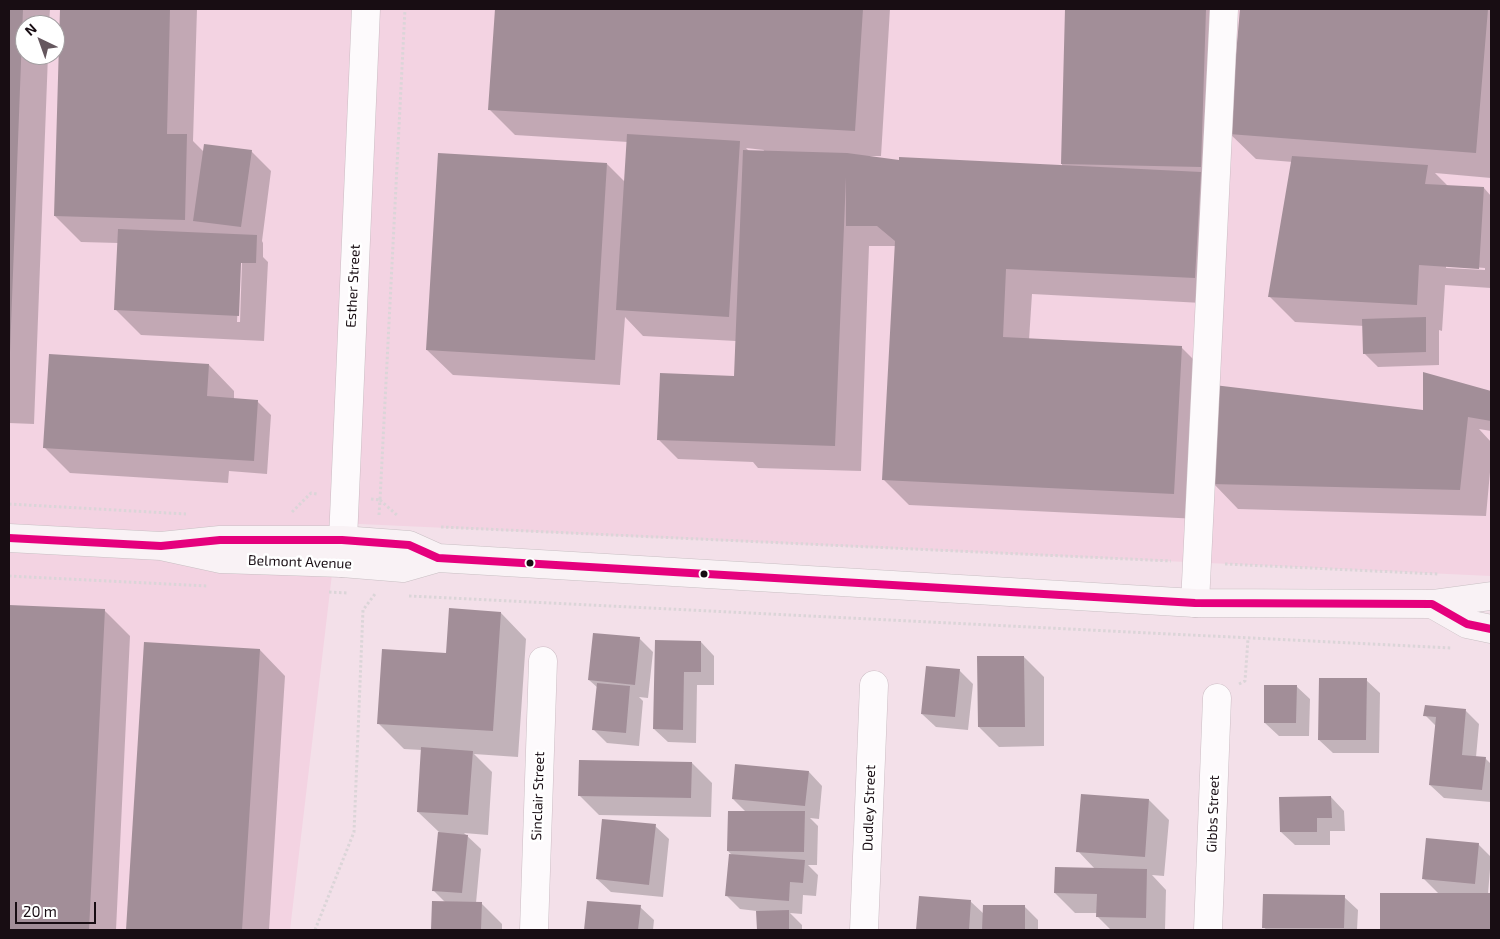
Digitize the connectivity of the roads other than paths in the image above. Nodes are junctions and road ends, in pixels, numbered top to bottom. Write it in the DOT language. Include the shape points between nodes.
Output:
graph roads {
  1 [pos="366,9"];
  2 [pos="1224,9"];
  3 [pos="9,538"];
  4 [pos="342,552"];
  5 [pos="1491,596"];
  6 [pos="1195,603"];
  7 [pos="1432,604"];
  8 [pos="1491,629"];
  9 [pos="543,661"];
  10 [pos="874,685"];
  11 [pos="1217,698"];
  12 [pos="534,930"];
  13 [pos="864,930"];
  14 [pos="1208,930"];
  1 -- 4 [label="street, Esther Street"];
  2 -- 6 [label="street"];
  3 -- 4 [label="main road, Belmont Avenue" via="161,546 220,540"];
  4 -- 6 [label="main road, Belmont Avenue" via="408,545 438,558"];
  5 -- 7 [label="main road, Belmont Avenue"];
  6 -- 7 [label="main road, Belmont Avenue"];
  7 -- 8 [label="main road, Belmont Avenue" via="1467,624"];
  9 -- 12 [label="street, Sinclair Street"];
  10 -- 13 [label="street, Dudley Street"];
  11 -- 14 [label="street, Gibbs Street"];
}
